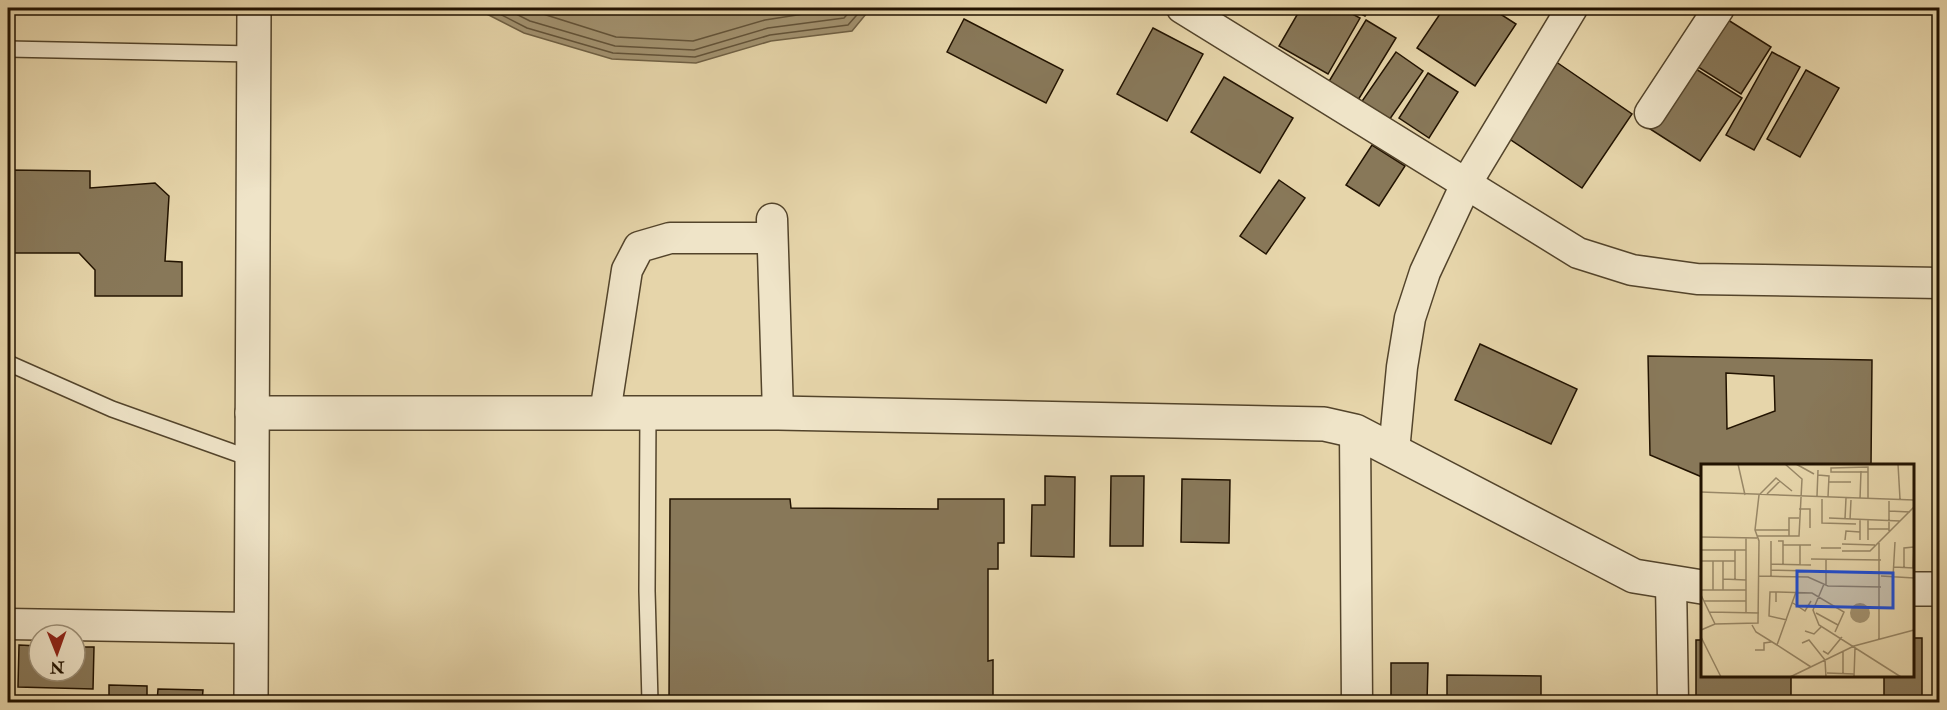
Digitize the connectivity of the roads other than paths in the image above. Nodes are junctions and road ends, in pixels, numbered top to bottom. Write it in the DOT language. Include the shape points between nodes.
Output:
graph roads {
  1 [pos="254,8"];
  2 [pos="1182,8"];
  3 [pos="1572,8"];
  4 [pos="1719,8"];
  5 [pos="8,49"];
  6 [pos="253,54"];
  7 [pos="1650,113"];
  8 [pos="1467,182"];
  9 [pos="1940,283"];
  10 [pos="8,363"];
  11 [pos="778,412"];
  12 [pos="252,413"];
  13 [pos="605,413"];
  14 [pos="648,413"];
  15 [pos="1355,431"];
  16 [pos="1394,451"];
  17 [pos="252,459"];
  18 [pos="1671,583"];
  19 [pos="1701,587"];
  20 [pos="1914,590"];
  21 [pos="1940,590"];
  22 [pos="8,624"];
  23 [pos="251,628"];
  24 [pos="251,702"];
  25 [pos="650,702"];
  26 [pos="1357,702"];
  27 [pos="1673,702"];
  1 -- 6 [label="street"];
  2 -- 8 [label="street"];
  3 -- 8 [label="street"];
  4 -- 7 [label="street"];
  5 -- 6 [label="lane"];
  6 -- 12 [label="street"];
  8 -- 9 [label="street" via="1578,253 1632,270 1697,279"];
  8 -- 16 [label="street" via="1425,272 1410,318"];
  10 -- 17 [label="lane" via="112,409"];
  11 -- 13 [label="street" via="772,229 670,238 639,246 627,270"];
  11 -- 14 [label="street"];
  11 -- 15 [label="street" via="1324,424"];
  12 -- 13 [label="street"];
  12 -- 17 [label="street"];
  13 -- 14 [label="street"];
  14 -- 25 [label="lane" via="646,591"];
  15 -- 16 [label="street"];
  15 -- 26 [label="street"];
  16 -- 18 [label="street" via="1634,576"];
  17 -- 23 [label="street"];
  18 -- 19 [label="street"];
  18 -- 27 [label="street"];
  20 -- 21 [label="street"];
  22 -- 23 [label="street"];
  23 -- 24 [label="street"];
}
